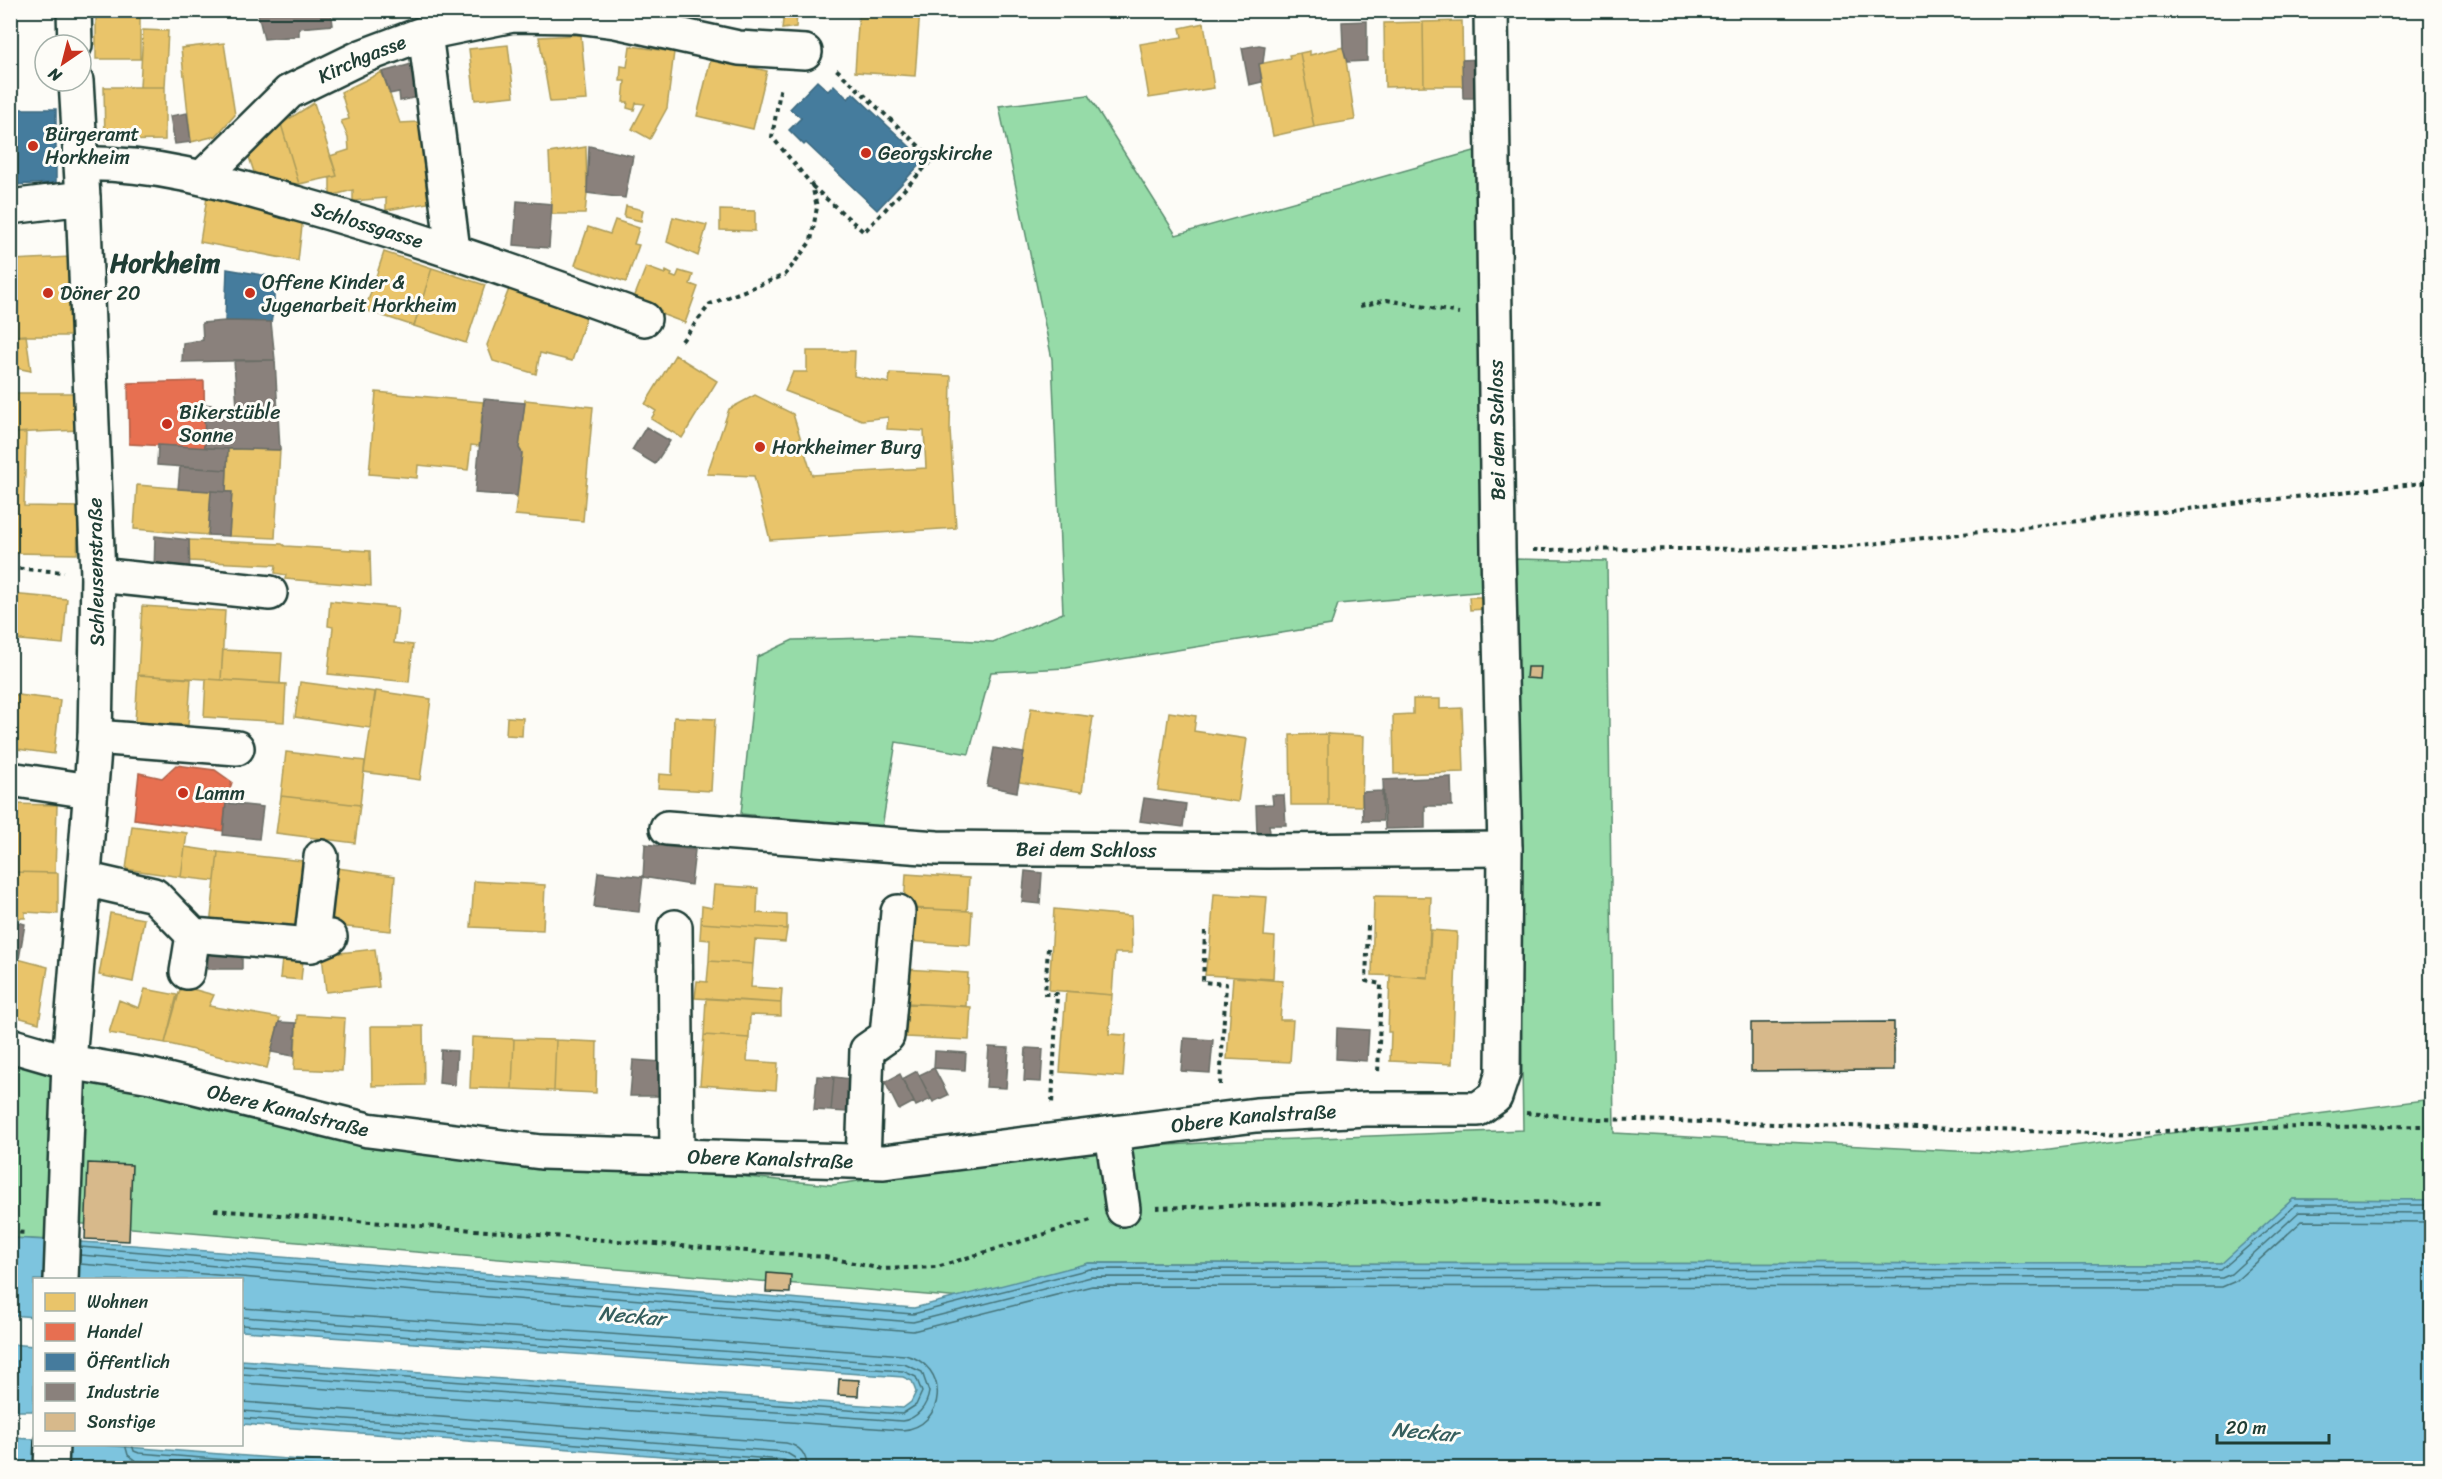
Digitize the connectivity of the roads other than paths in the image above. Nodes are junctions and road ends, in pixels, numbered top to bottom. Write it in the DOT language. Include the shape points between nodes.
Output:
graph roads {
  1 [pos="74,10"];
  2 [pos="1491,10"];
  3 [pos="75,33"];
  4 [pos="426,33"];
  5 [pos="815,62"];
  6 [pos="76,93"];
  7 [pos="81,164"];
  8 [pos="202,177"];
  9 [pos="83,198"];
  10 [pos="10,207"];
  11 [pos="453,250"];
  12 [pos="644,319"];
  13 [pos="98,576"];
  14 [pos="270,593"];
  15 [pos="95,737"];
  16 [pos="237,747"];
  17 [pos="10,779"];
  18 [pos="90,791"];
  19 [pos="667,828"];
  20 [pos="1505,849"];
  21 [pos="321,857"];
  22 [pos="84,879"];
  23 [pos="897,912"];
  24 [pos="675,927"];
  25 [pos="193,935"];
  26 [pos="187,972"];
  27 [pos="10,1045"];
  28 [pos="69,1062"];
  29 [pos="1478,1109"];
  30 [pos="1112,1133"];
  31 [pos="677,1155"];
  32 [pos="863,1161"];
  33 [pos="1123,1209"];
  34 [pos="61,1278"];
  35 [pos="52,1446"];
  36 [pos="51,1468"];
  1 -- 3 [label="street"];
  2 -- 20 [label="street, Bei dem Schloss"];
  4 -- 5 [label="street, Kirchgasse" via="513,15 576,16"];
  4 -- 8 [label="street, Kirchgasse" via="361,57 290,92"];
  4 -- 11 [label="street"];
  6 -- 7 [label="street, Schleusenstraße"];
  7 -- 8 [label="street, Schlossgasse" via="113,163"];
  7 -- 9 [label="street, Schleusenstraße"];
  8 -- 11 [label="street, Schlossgasse"];
  9 -- 10 [label="street"];
  9 -- 13 [label="street, Schleusenstraße"];
  11 -- 12 [label="street, Schlossgasse"];
  13 -- 14 [label="street"];
  13 -- 15 [label="street, Schleusenstraße"];
  15 -- 16 [label="street"];
  15 -- 18 [label="street, Schleusenstraße"];
  17 -- 18 [label="street"];
  18 -- 22 [label="street, Schleusenstraße"];
  19 -- 20 [label="street, Bei dem Schloss" via="937,848"];
  20 -- 29 [label="street, Bei dem Schloss" via="1503,1073 1495,1097"];
  21 -- 25 [label="street" via="321,941"];
  22 -- 25 [label="street" via="154,895"];
  22 -- 28 [label="street, Schleusenstraße"];
  23 -- 32 [label="street" via="887,1035 867,1050"];
  24 -- 31 [label="street"];
  25 -- 26 [label="street"];
  27 -- 28 [label="street, Obere Kanalstraße"];
  28 -- 31 [label="street, Obere Kanalstraße" via="151,1076 368,1130 541,1152"];
  28 -- 34 [label="street, Schleusenstraße"];
  29 -- 30 [label="street, Obere Kanalstraße" via="1256,1115"];
  30 -- 32 [label="street, Obere Kanalstraße" via="884,1162"];
  30 -- 33 [label="street"];
  31 -- 32 [label="street, Obere Kanalstraße"];
  35 -- 36 [label="street"];
}
